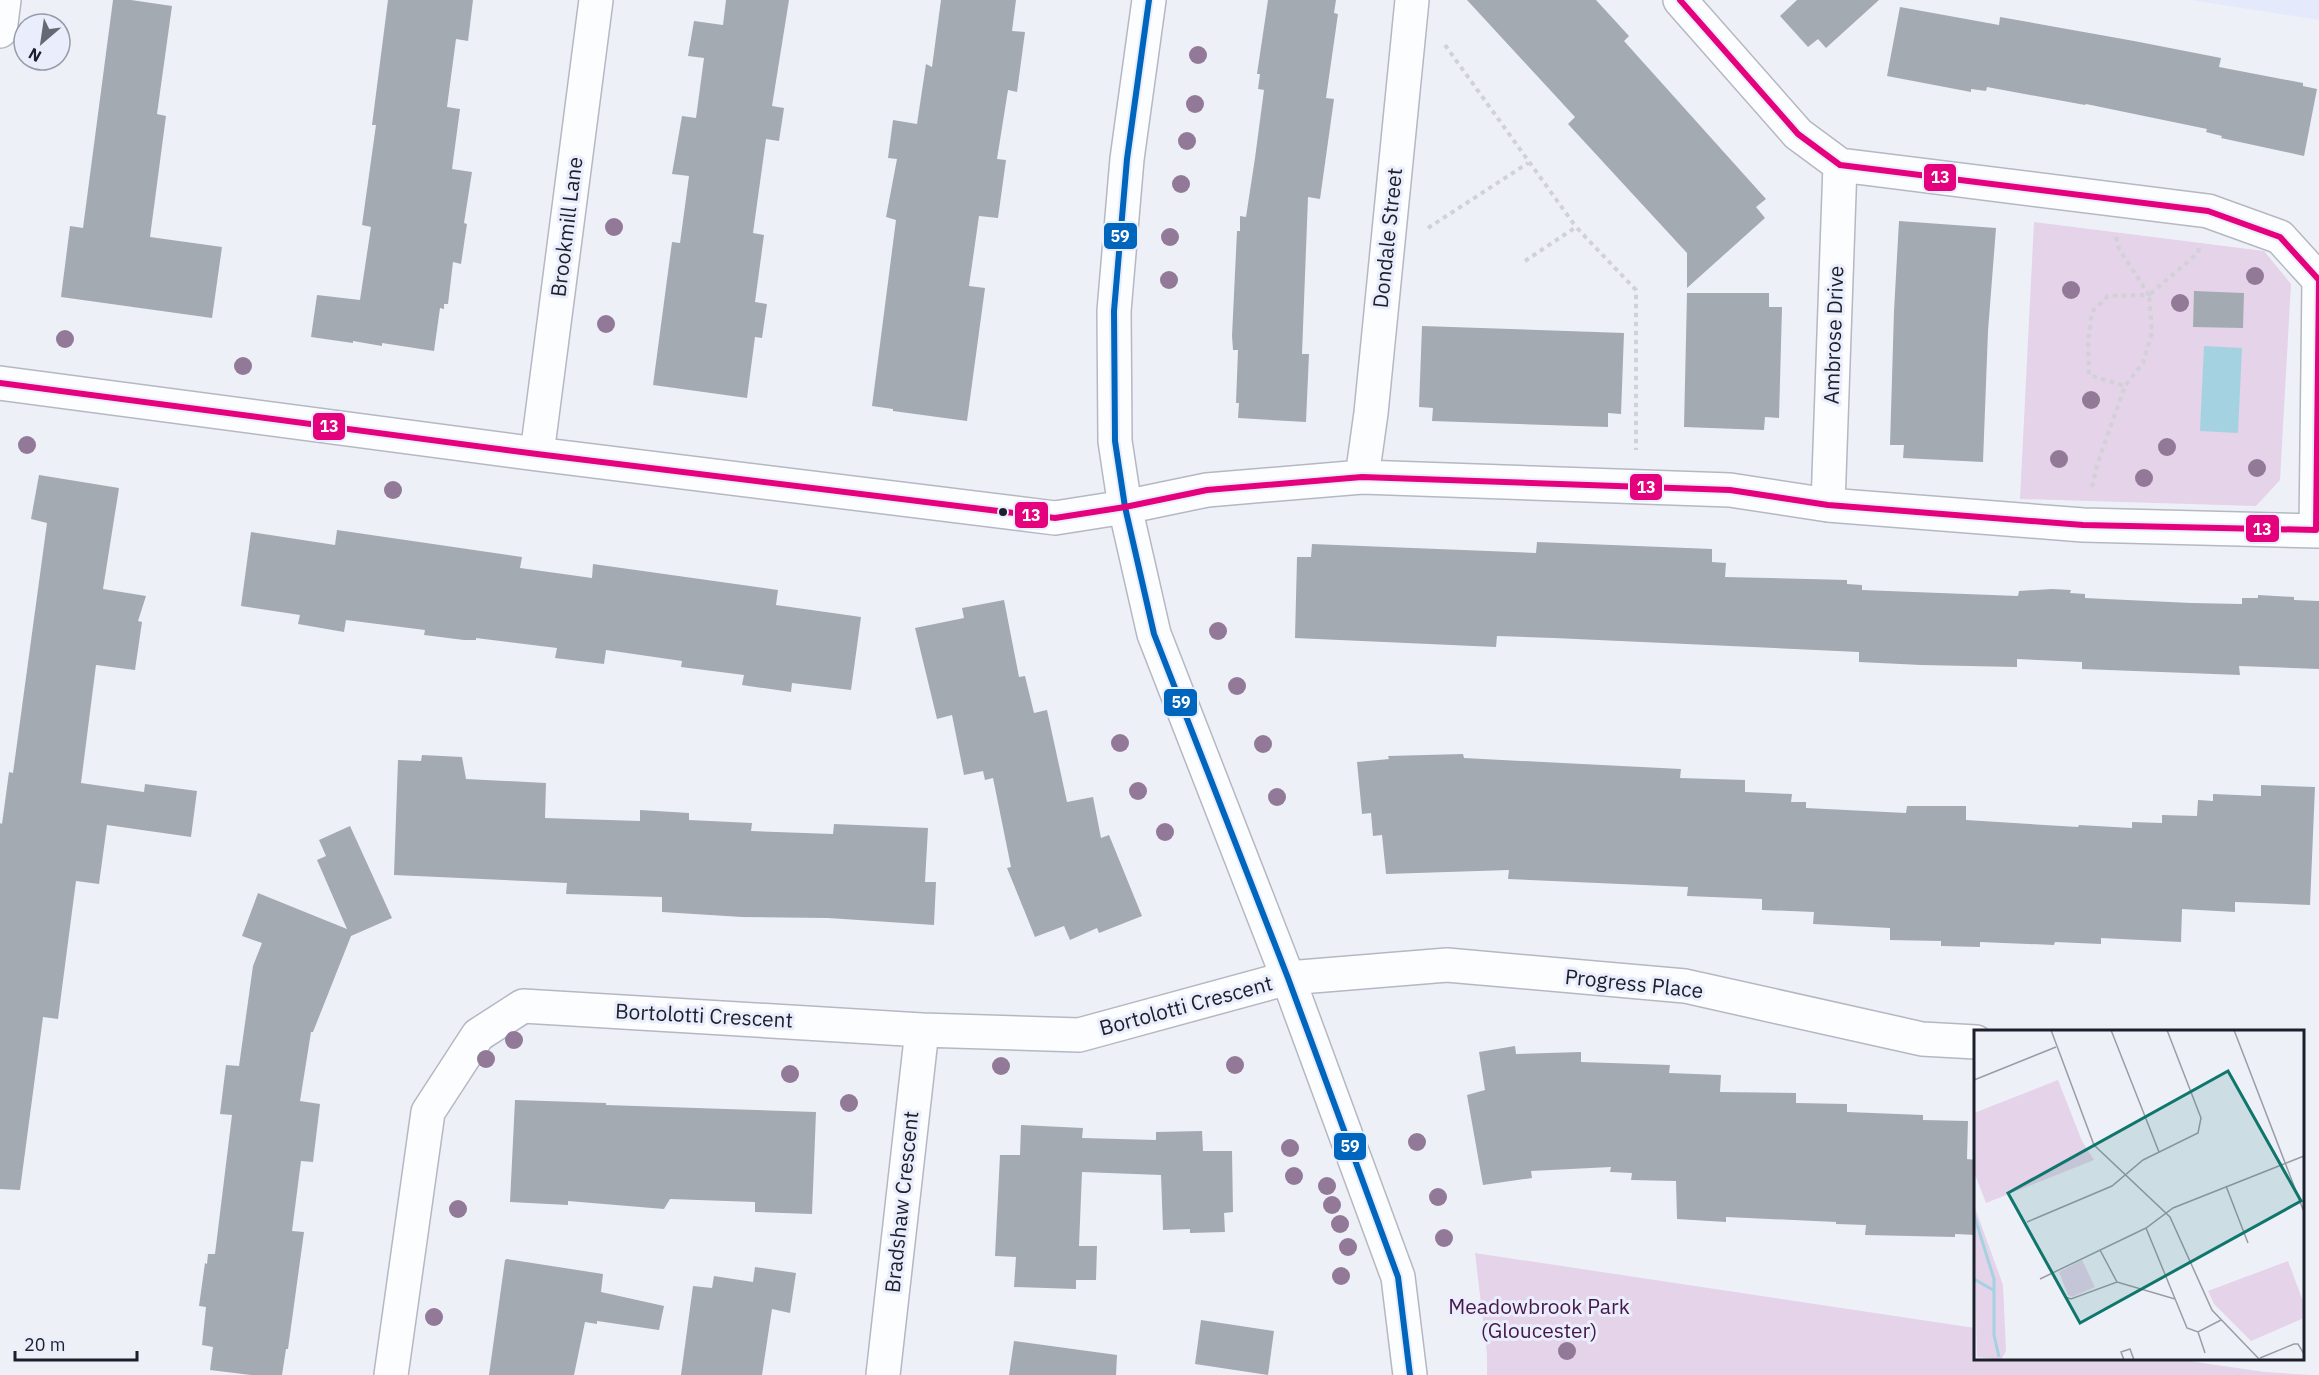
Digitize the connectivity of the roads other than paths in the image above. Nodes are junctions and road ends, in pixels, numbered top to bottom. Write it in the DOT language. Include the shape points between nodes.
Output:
graph roads {
  1 [pos="4,0"];
  2 [pos="596,0"];
  3 [pos="1149,0"];
  4 [pos="1680,0"];
  5 [pos="1410,15"];
  6 [pos="0,31"];
  7 [pos="1840,165"];
  8 [pos="0,383"];
  9 [pos="537,454"];
  10 [pos="1362,477"];
  11 [pos="1828,505"];
  12 [pos="1125,507"];
  13 [pos="2318,530"];
  14 [pos="1288,978"];
  15 [pos="922,1030"];
  16 [pos="1974,1042"];
  17 [pos="391,1375"];
  18 [pos="883,1375"];
  19 [pos="1410,1375"];
  1 -- 6 [label="street"];
  2 -- 9 [label="street, Brookmill Lane"];
  3 -- 12 [label="street" via="1127,159 1114,311 1114,441"];
  4 -- 7 [label="street" via="1798,134"];
  5 -- 10 [label="street, Dondale Street"];
  7 -- 11 [label="street, Ambrose Drive"];
  7 -- 13 [label="street" via="2208,211 2280,237 2319,280"];
  8 -- 9 [label="street"];
  9 -- 12 [label="street" via="1055,518"];
  10 -- 11 [label="street" via="1730,490"];
  10 -- 12 [label="street" via="1207,490"];
  11 -- 13 [label="street" via="2083,525"];
  12 -- 14 [label="street" via="1154,634"];
  14 -- 15 [label="street, Bortolotti Crescent" via="1079,1035"];
  14 -- 16 [label="street, Progress Place" via="1447,965 1661,984 1922,1039"];
  14 -- 19 [label="street" via="1398,1276"];
  15 -- 17 [label="street, Bortolotti Crescent" via="523,1005 478,1035 428,1112"];
  15 -- 18 [label="street, Bradshaw Crescent"];
}
